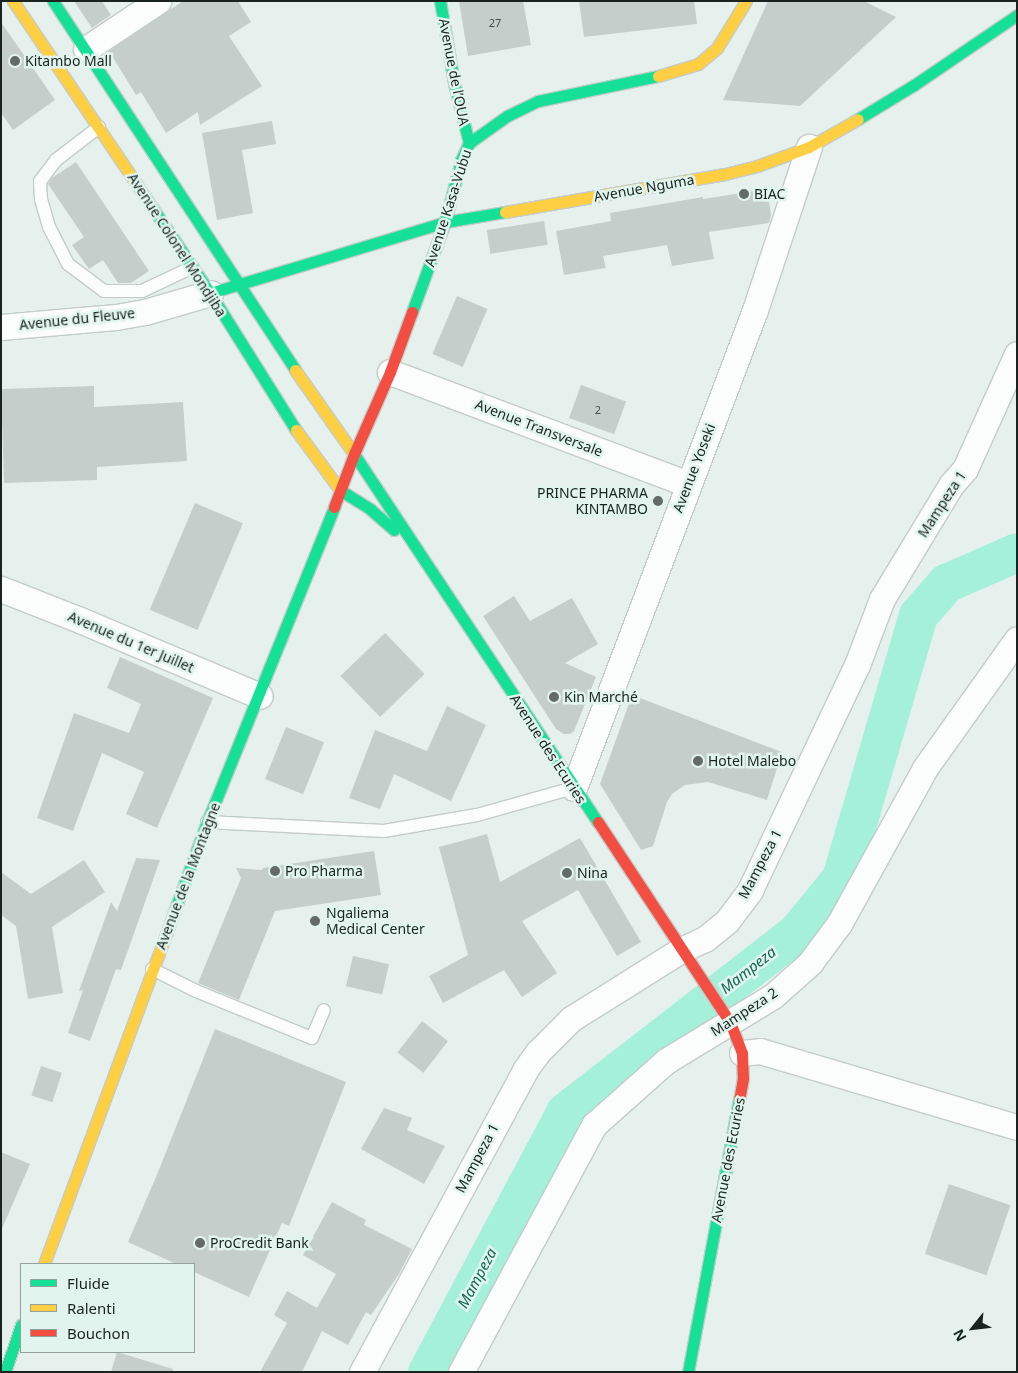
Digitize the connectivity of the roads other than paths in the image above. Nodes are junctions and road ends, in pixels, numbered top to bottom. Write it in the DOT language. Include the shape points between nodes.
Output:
graph roads {
  1 [pos="13,1"];
  2 [pos="53,1"];
  3 [pos="158,1"];
  4 [pos="440,1"];
  5 [pos="746,1"];
  6 [pos="1017,14"];
  7 [pos="86,49"];
  8 [pos="99,127"];
  9 [pos="469,143"];
  10 [pos="809,147"];
  11 [pos="445,222"];
  12 [pos="193,267"];
  13 [pos="239,284"];
  14 [pos="210,293"];
  15 [pos="1,327"];
  16 [pos="1017,354"];
  17 [pos="390,372"];
  18 [pos="354,454"];
  19 [pos="688,484"];
  20 [pos="340,490"];
  21 [pos="416,549"];
  22 [pos="1,589"];
  23 [pos="1017,639"];
  24 [pos="260,696"];
  25 [pos="574,788"];
  26 [pos="207,822"];
  27 [pos="684,956"];
  28 [pos="152,969"];
  29 [pos="324,1010"];
  30 [pos="724,1014"];
  31 [pos="742,1053"];
  32 [pos="1017,1127"];
  33 [pos="44,1263"];
  34 [pos="20,1327"];
  35 [pos="6,1359"];
  36 [pos="362,1372"];
  37 [pos="461,1372"];
  38 [pos="688,1372"];
  1 -- 8 [label="main road, Avenue Colonel Mondjiba"];
  2 -- 7 [label="main road"];
  3 -- 7 [label="street"];
  4 -- 9 [label="main road, Avenue de l’OUA" via="454,83"];
  5 -- 9 [label="main road, Avenue Kasa-Vubu" via="717,48 698,64 673,73 538,101 507,116"];
  6 -- 10 [label="main road, Avenue Nguma" via="914,85"];
  7 -- 13 [label="main road"];
  8 -- 12 [label="main road, Avenue Colonel Mondjiba"];
  8 -- 12 [label="lane" via="56,160 40,181 49,227 68,264 104,292 142,291"];
  9 -- 11 [label="main road, Avenue Kasa-Vubu" via="461,160"];
  10 -- 11 [label="main road, Avenue Nguma" via="725,174"];
  10 -- 19 [label="street, Avenue Yoseki" via="755,310"];
  11 -- 13 [label="main road, Avenue Nguma"];
  11 -- 17 [label="main road, Avenue Kasa-Vubu"];
  12 -- 14 [label="main road, Avenue Colonel Mondjiba"];
  13 -- 14 [label="main road, Avenue Nguma"];
  13 -- 18 [label="main road"];
  14 -- 15 [label="street, Avenue du Fleuve" via="116,317"];
  14 -- 20 [label="main road, Avenue Colonel Mondjiba" via="293,427"];
  16 -- 27 [label="street, Mampeza 1" via="965,470 951,485 882,599 857,665 750,890 727,921"];
  17 -- 18 [label="main road, Avenue Kasa-Vubu"];
  17 -- 19 [label="street, Avenue Transversale"];
  18 -- 20 [label="main road, Avenue Kasa-Vubu"];
  18 -- 21 [label="main road, Avenue des Ecuries"];
  19 -- 25 [label="street, Avenue Yoseki"];
  20 -- 21 [label="main road, Avenue des Ecuries" via="370,509"];
  20 -- 24 [label="main road, Avenue de la Montagne"];
  21 -- 25 [label="main road, Avenue des Ecuries"];
  22 -- 24 [label="street, Avenue du 1er Juillet"];
  23 -- 30 [label="street, Mampeza 2" via="925,768 838,924 810,963 773,996"];
  24 -- 26 [label="main road, Avenue de la Montagne"];
  25 -- 26 [label="lane" via="477,815 384,831"];
  25 -- 27 [label="main road, Avenue des Ecuries"];
  26 -- 28 [label="main road, Avenue de la Montagne"];
  27 -- 30 [label="main road, Avenue des Ecuries"];
  27 -- 36 [label="street, Mampeza 1" via="571,1019 538,1052 520,1078"];
  28 -- 29 [label="lane" via="196,991 312,1038"];
  28 -- 33 [label="main road, Avenue de la Montagne"];
  30 -- 31 [label="main road, Avenue des Ecuries"];
  30 -- 37 [label="street, Mampeza 2" via="594,1125"];
  31 -- 32 [label="street" via="760,1051"];
  31 -- 38 [label="main road, Avenue des Ecuries" via="743,1078"];
  34 -- 35 [label="main road"];
}
